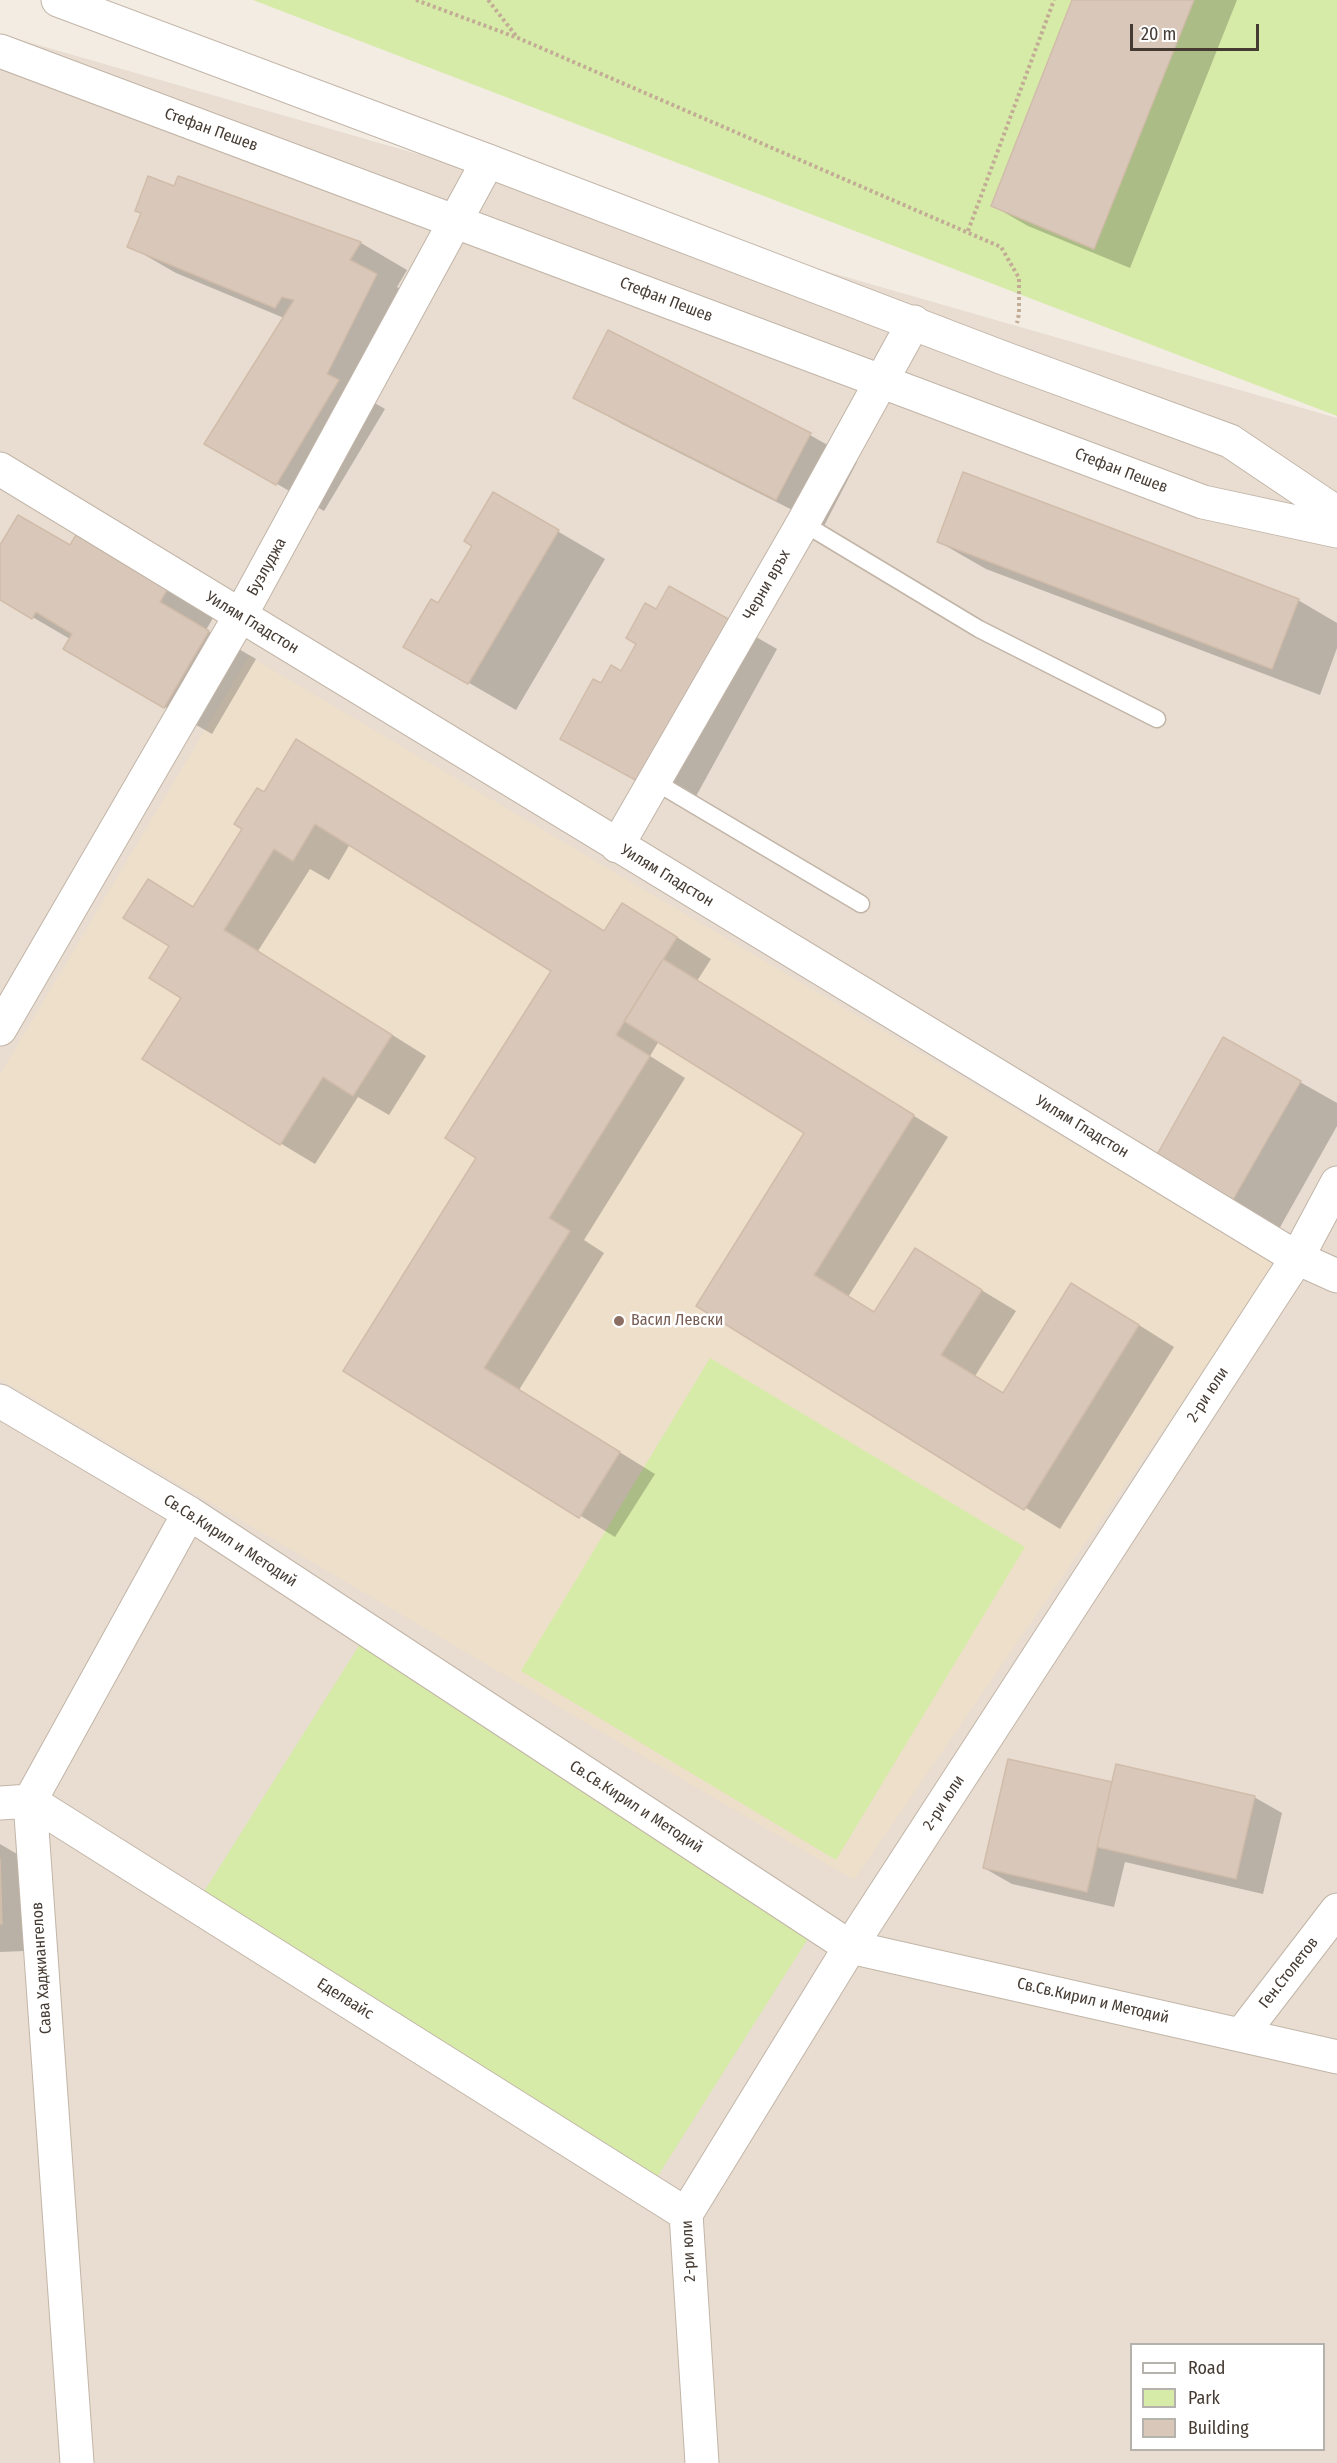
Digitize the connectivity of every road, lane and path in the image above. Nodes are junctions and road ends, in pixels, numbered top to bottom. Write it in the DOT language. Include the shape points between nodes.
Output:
graph roads {
  1 [pos="58,0"];
  2 [pos="416,0"];
  3 [pos="488,0"];
  4 [pos="1054,0"];
  5 [pos="518,38"];
  6 [pos="0,51"];
  7 [pos="488,161"];
  8 [pos="456,220"];
  9 [pos="968,231"];
  10 [pos="914,322"];
  11 [pos="1006,359"];
  12 [pos="883,381"];
  13 [pos="0,469"];
  14 [pos="1337,513"];
  15 [pos="803,523"];
  16 [pos="1337,531"];
  17 [pos="240,616"];
  18 [pos="1157,719"];
  19 [pos="654,782"];
  20 [pos="617,846"];
  21 [pos="861,904"];
  22 [pos="0,1029"];
  23 [pos="1337,1183"];
  24 [pos="1298,1257"];
  25 [pos="1337,1276"];
  26 [pos="0,1401"];
  27 [pos="189,1513"];
  28 [pos="15,1802"];
  29 [pos="1337,1910"];
  30 [pos="850,1947"];
  31 [pos="1241,2035"];
  32 [pos="1337,2057"];
  33 [pos="686,2214"];
  34 [pos="77,2463"];
  35 [pos="702,2463"];
  1 -- 7 [label="street"];
  2 -- 5 [label="path"];
  3 -- 5 [label="path"];
  4 -- 9 [label="path"];
  5 -- 9 [label="path"];
  6 -- 8 [label="street, Стефан Пешев"];
  7 -- 8 [label="street, Бузлуджа"];
  7 -- 10 [label="street"];
  8 -- 12 [label="street, Стефан Пешев"];
  8 -- 17 [label="street, Бузлуджа"];
  9 -- 11 [label="path" via="1001,247 1019,278 1019,314"];
  10 -- 11 [label="street"];
  10 -- 12 [label="street, Черни връх"];
  11 -- 14 [label="street" via="1230,441"];
  12 -- 15 [label="street, Черни връх"];
  12 -- 16 [label="street, Стефан Пешев" via="1203,502"];
  13 -- 17 [label="street, Уилям Гладстон"];
  15 -- 18 [label="lane" via="979,630"];
  15 -- 19 [label="street, Черни връх"];
  17 -- 20 [label="street, Уилям Гладстон"];
  17 -- 22 [label="street, Бузлуджа"];
  19 -- 20 [label="street, Черни връх"];
  19 -- 21 [label="lane"];
  20 -- 24 [label="street, Уилям Гладстон"];
  23 -- 24 [label="street, 2-ри юли"];
  24 -- 25 [label="street, Уилям Гладстон"];
  24 -- 30 [label="street, 2-ри юли"];
  26 -- 27 [label="street, Св.Св.Кирил и Методий"];
  27 -- 28 [label="street"];
  27 -- 30 [label="street, Св.Св.Кирил и Методий"];
  28 -- 33 [label="street, Еделвайс"];
  28 -- 34 [label="street, Сава Хаджиангелов"];
  29 -- 31 [label="street, Ген.Столетов"];
  30 -- 31 [label="street, Св.Св.Кирил и Методий"];
  30 -- 33 [label="street, 2-ри юли"];
  31 -- 32 [label="street, Св.Св.Кирил и Методий"];
  33 -- 35 [label="street, 2-ри юли"];
}
